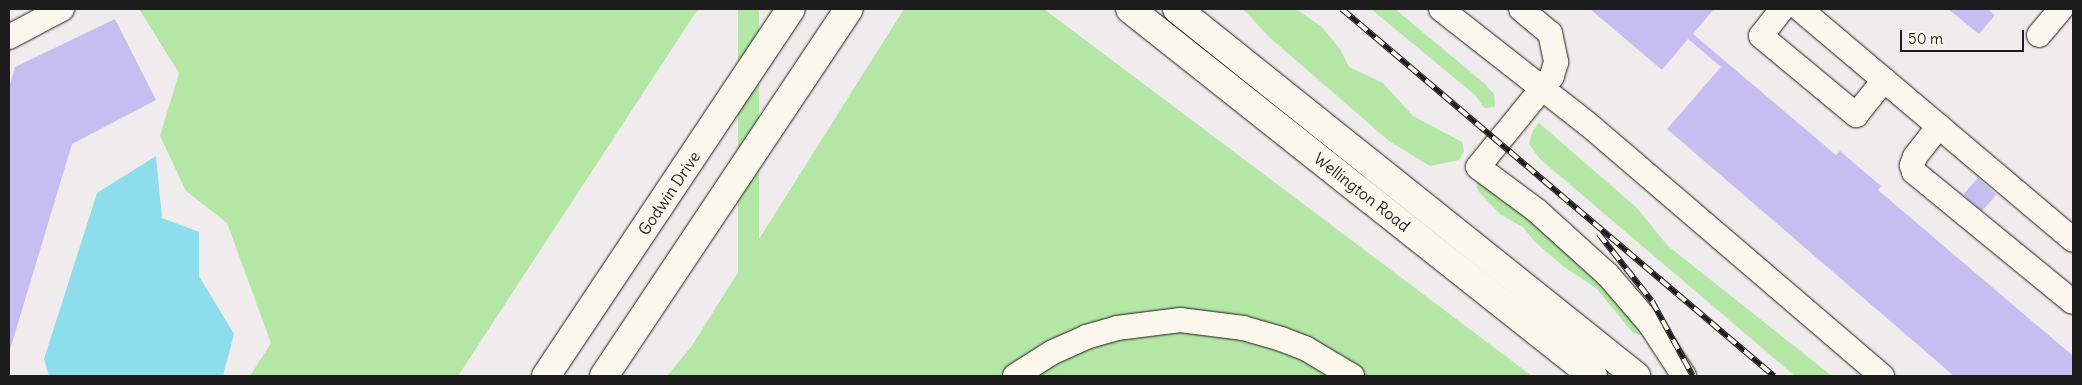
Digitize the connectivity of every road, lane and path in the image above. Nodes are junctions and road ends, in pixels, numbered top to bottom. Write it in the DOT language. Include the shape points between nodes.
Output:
graph roads {
  1 [pos="62,9"];
  2 [pos="791,9"];
  3 [pos="849,9"];
  4 [pos="1130,9"];
  5 [pos="1177,9"];
  6 [pos="1441,9"];
  7 [pos="1521,9"];
  8 [pos="1782,9"];
  9 [pos="1800,9"];
  10 [pos="2061,9"];
  11 [pos="2039,35"];
  12 [pos="9,37"];
  13 [pos="1884,80"];
  14 [pos="1543,88"];
  15 [pos="1939,126"];
  16 [pos="2073,240"];
  17 [pos="2073,302"];
  18 [pos="546,376"];
  19 [pos="604,376"];
  20 [pos="1015,376"];
  21 [pos="1352,376"];
  22 [pos="1593,376"];
  23 [pos="1636,376"];
  24 [pos="1684,376"];
  25 [pos="1882,376"];
  1 -- 12 [label="lane"];
  2 -- 18 [label="main road, Godwin Drive"];
  3 -- 19 [label="main road"];
  4 -- 22 [label="main road, Wellington Road"];
  5 -- 23 [label="main road, Wellington Road"];
  6 -- 14 [label="lane"];
  7 -- 14 [label="lane" via="1543,24 1554,41 1556,62 1552,76"];
  8 -- 13 [label="lane" via="1761,36 1856,115"];
  9 -- 13 [label="lane"];
  10 -- 11 [label="lane"];
  13 -- 15 [label="lane"];
  14 -- 24 [label="lane" via="1478,167 1536,210 1608,275 1650,324"];
  14 -- 25 [label="lane"];
  15 -- 16 [label="lane"];
  15 -- 17 [label="lane" via="1915,157 1914,172"];
  20 -- 21 [label="lane" via="1053,352 1086,337 1117,328 1180,320 1243,328 1280,339 1305,348"];
}
